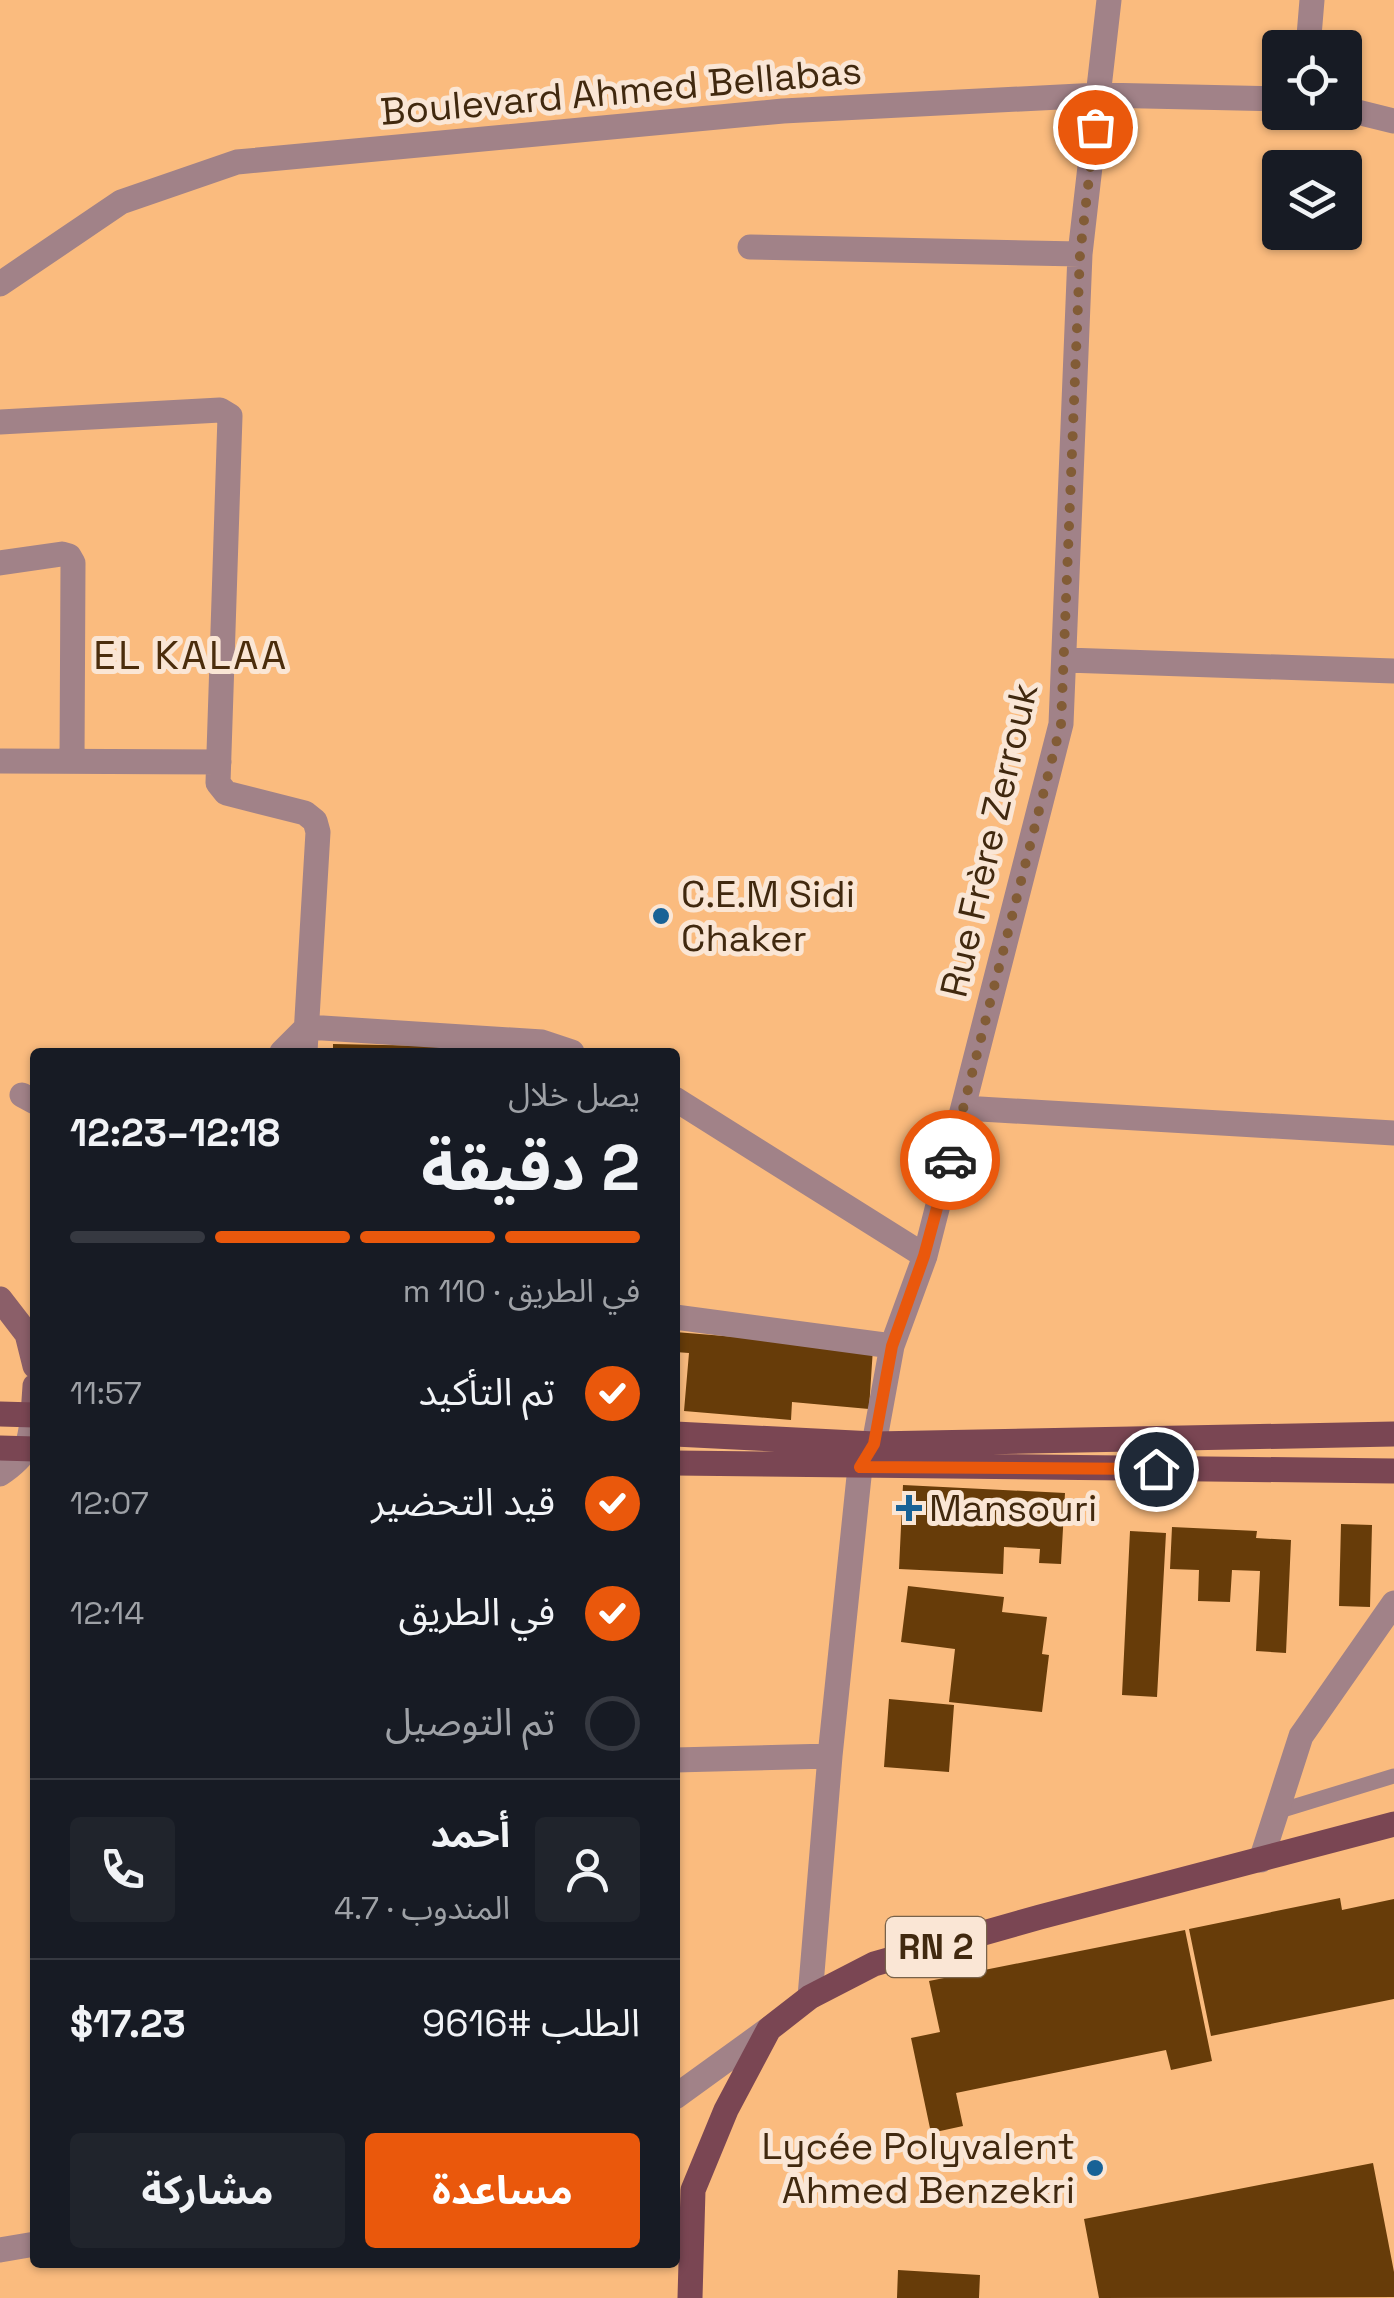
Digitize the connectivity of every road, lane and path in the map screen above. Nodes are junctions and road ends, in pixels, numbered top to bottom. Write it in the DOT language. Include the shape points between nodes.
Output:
graph roads {
  1 [pos="1109,0"];
  2 [pos="1312,0"];
  3 [pos="1310,30"];
  4 [pos="1099,95"];
  5 [pos="1262,99"];
  6 [pos="1362,113"];
  7 [pos="1394,120"];
  8 [pos="750,248"];
  9 [pos="1080,254"];
  10 [pos="0,284"];
  11 [pos="0,422"];
  12 [pos="0,563"];
  13 [pos="1066,660"];
  14 [pos="1394,671"];
  15 [pos="0,761"];
  16 [pos="72,761"];
  17 [pos="219,762"];
  18 [pos="306,1040"];
  19 [pos="560,1048"];
  20 [pos="680,1102"];
  21 [pos="964,1108"];
  22 [pos="1394,1133"];
  23 [pos="924,1256"];
  24 [pos="0,1299"];
  25 [pos="680,1319"];
  26 [pos="30,1346"];
  27 [pos="892,1346"];
  28 [pos="0,1414"];
  29 [pos="30,1415"];
  30 [pos="680,1434"];
  31 [pos="1394,1434"];
  32 [pos="874,1444"];
  33 [pos="0,1448"];
  34 [pos="30,1449"];
  35 [pos="30,1451"];
  36 [pos="680,1463"];
  37 [pos="860,1467"];
  38 [pos="1394,1471"];
  39 [pos="0,1474"];
  40 [pos="1394,1603"];
  41 [pos="830,1756"];
  42 [pos="680,1760"];
  43 [pos="1394,1776"];
  44 [pos="1276,1812"];
  45 [pos="1394,1824"];
  46 [pos="1260,1860"];
  47 [pos="810,1998"];
  48 [pos="769,2028"];
  49 [pos="680,2093"];
  50 [pos="684,2189"];
  51 [pos="30,2245"];
  52 [pos="0,2250"];
  53 [pos="690,2298"];
  1 -- 4 [label="street, Rue Frère Zerrouk"];
  2 -- 3 [label="street"];
  4 -- 5 [label="street, Boulevard Ahmed Bellabas"];
  4 -- 9 [label="street, Rue Frère Zerrouk"];
  4 -- 10 [label="street, Boulevard Ahmed Bellabas" via="782,110 237,162 122,202"];
  6 -- 7 [label="street"];
  8 -- 9 [label="street"];
  9 -- 13 [label="street, Rue Frère Zerrouk"];
  11 -- 17 [label="street" via="220,410 230,416"];
  12 -- 16 [label="street" via="62,554 73,563"];
  13 -- 14 [label="street"];
  13 -- 21 [label="street, Rue Frère Zerrouk" via="1061,724"];
  15 -- 16 [label="street"];
  16 -- 17 [label="street"];
  17 -- 18 [label="street" via="218,782 226,793 315,821"];
  18 -- 19 [label="street" via="542,1042"];
  20 -- 23 [label="street"];
  21 -- 22 [label="street"];
  21 -- 23 [label="street, Rue Frère Zerrouk"];
  23 -- 27 [label="street, Rue Frère Zerrouk"];
  24 -- 26 [label="main road"];
  25 -- 27 [label="street"];
  27 -- 32 [label="street, Rue Frère Zerrouk"];
  28 -- 29 [label="main road"];
  30 -- 32 [label="main road"];
  31 -- 32 [label="main road"];
  32 -- 37 [label="street"];
  33 -- 34 [label="main road"];
  35 -- 39 [label="street"];
  36 -- 37 [label="main road"];
  37 -- 38 [label="main road"];
  37 -- 41 [label="street"];
  40 -- 44 [label="street" via="1301,1736"];
  41 -- 42 [label="street"];
  41 -- 47 [label="street"];
  43 -- 44 [label="lane"];
  44 -- 46 [label="street"];
  45 -- 46 [label="main road, RN 2"];
  46 -- 47 [label="main road, RN 2" via="874,1964"];
  47 -- 48 [label="main road, RN 2"];
  48 -- 49 [label="street"];
  48 -- 50 [label="main road, RN 2"];
  50 -- 53 [label="main road, RN 2"];
  51 -- 52 [label="street"];
}
